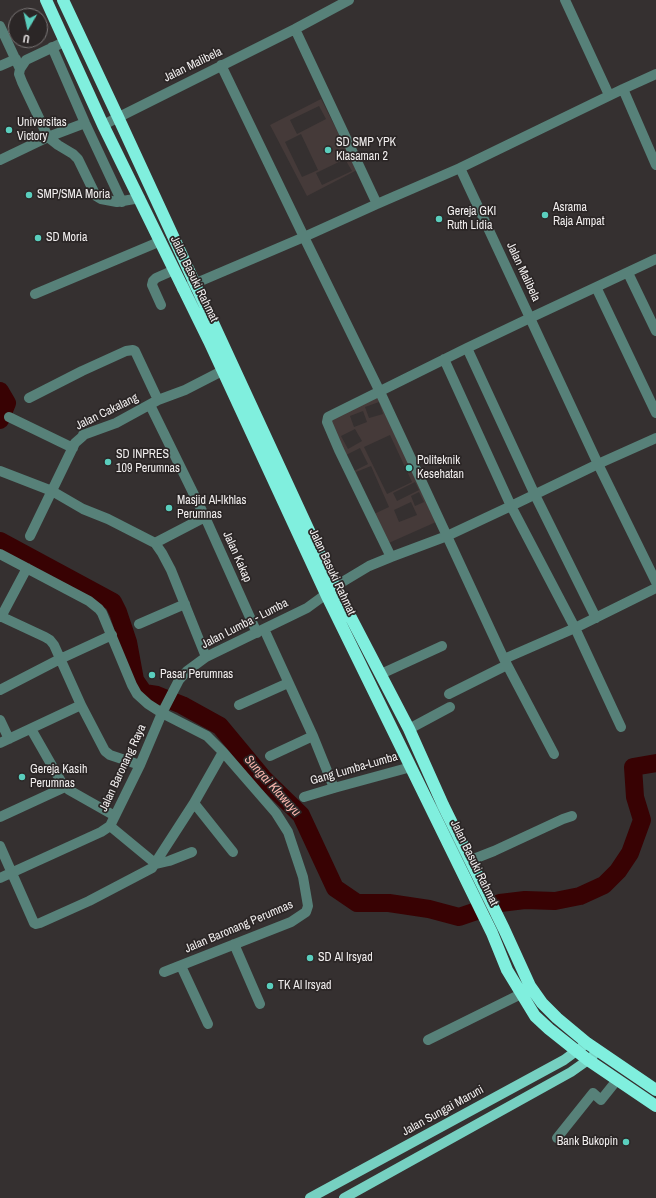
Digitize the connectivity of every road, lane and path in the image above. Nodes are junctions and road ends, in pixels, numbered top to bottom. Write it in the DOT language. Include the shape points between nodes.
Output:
graph roads {
  1 [pos="46,0"];
  2 [pos="63,0"];
  3 [pos="349,0"];
  4 [pos="565,0"];
  5 [pos="0,26"];
  6 [pos="295,29"];
  7 [pos="64,42"];
  8 [pos="52,47"];
  9 [pos="18,64"];
  10 [pos="221,65"];
  11 [pos="0,66"];
  12 [pos="656,74"];
  13 [pos="623,89"];
  14 [pos="609,95"];
  15 [pos="118,117"];
  16 [pos="85,123"];
  17 [pos="104,125"];
  18 [pos="48,137"];
  19 [pos="0,160"];
  20 [pos="655,161"];
  21 [pos="460,168"];
  22 [pos="140,198"];
  23 [pos="122,202"];
  24 [pos="377,204"];
  25 [pos="304,237"];
  26 [pos="160,241"];
  27 [pos="656,259"];
  28 [pos="174,270"];
  29 [pos="628,272"];
  30 [pos="195,283"];
  31 [pos="596,287"];
  32 [pos="182,289"];
  33 [pos="35,294"];
  34 [pos="161,305"];
  35 [pos="530,318"];
  36 [pos="656,332"];
  37 [pos="467,348"];
  38 [pos="444,360"];
  39 [pos="222,371"];
  40 [pos="380,392"];
  41 [pos="29,398"];
  42 [pos="154,403"];
  43 [pos="656,414"];
  44 [pos="9,418"];
  45 [pos="656,438"];
  46 [pos="261,440"];
  47 [pos="73,448"];
  48 [pos="598,464"];
  49 [pos="0,471"];
  50 [pos="52,491"];
  51 [pos="534,495"];
  52 [pos="512,506"];
  53 [pos="205,517"];
  54 [pos="30,536"];
  55 [pos="447,536"];
  56 [pos="155,543"];
  57 [pos="0,554"];
  58 [pos="391,557"];
  59 [pos="27,568"];
  60 [pos="656,582"];
  61 [pos="656,588"];
  62 [pos="330,590"];
  63 [pos="185,604"];
  64 [pos="1,616"];
  65 [pos="596,618"];
  66 [pos="140,624"];
  67 [pos="575,628"];
  68 [pos="261,631"];
  69 [pos="112,635"];
  70 [pos="442,646"];
  71 [pos="206,657"];
  72 [pos="60,659"];
  73 [pos="505,662"];
  74 [pos="381,674"];
  75 [pos="288,683"];
  76 [pos="0,690"];
  77 [pos="449,694"];
  78 [pos="80,705"];
  79 [pos="239,705"];
  80 [pos="450,707"];
  81 [pos="163,711"];
  82 [pos="0,720"];
  83 [pos="621,727"];
  84 [pos="31,729"];
  85 [pos="410,730"];
  86 [pos="313,736"];
  87 [pos="4,741"];
  88 [pos="223,752"];
  89 [pos="554,754"];
  90 [pos="270,756"];
  91 [pos="140,765"];
  92 [pos="410,767"];
  93 [pos="65,787"];
  94 [pos="334,788"];
  95 [pos="304,797"];
  96 [pos="194,803"];
  97 [pos="443,805"];
  98 [pos="432,810"];
  99 [pos="115,816"];
  100 [pos="572,816"];
  101 [pos="0,817"];
  102 [pos="110,826"];
  103 [pos="0,846"];
  104 [pos="192,852"];
  105 [pos="233,852"];
  106 [pos="470,860"];
  107 [pos="156,864"];
  108 [pos="12,873"];
  109 [pos="0,878"];
  110 [pos="234,944"];
  111 [pos="181,966"];
  112 [pos="164,972"];
  113 [pos="521,994"];
  114 [pos="260,1004"];
  115 [pos="208,1024"];
  116 [pos="428,1040"];
  117 [pos="587,1043"];
  118 [pos="598,1051"];
  119 [pos="577,1052"];
  120 [pos="588,1060"];
  121 [pos="617,1080"];
  122 [pos="656,1090"];
  123 [pos="656,1106"];
  124 [pos="557,1138"];
  125 [pos="310,1198"];
  126 [pos="344,1198"];
  1 -- 7 [label="highway, Jalan Basuki Rahmat"];
  2 -- 15 [label="highway, Jalan Basuki Rahmat"];
  3 -- 6 [label="street, Jalan Malibela"];
  4 -- 14 [label="street"];
  5 -- 9 [label="street"];
  6 -- 10 [label="street, Jalan Malibela"];
  6 -- 24 [label="street"];
  7 -- 8 [label="street"];
  7 -- 17 [label="highway, Jalan Basuki Rahmat"];
  8 -- 9 [label="street"];
  8 -- 16 [label="street"];
  9 -- 11 [label="street"];
  9 -- 18 [label="street" via="22,82"];
  10 -- 15 [label="street, Jalan Malibela"];
  10 -- 25 [label="street"];
  12 -- 13 [label="street"];
  13 -- 14 [label="street"];
  13 -- 20 [label="street"];
  14 -- 21 [label="street"];
  15 -- 17 [label="street, Jalan Malibela"];
  15 -- 30 [label="highway, Jalan Basuki Rahmat"];
  16 -- 18 [label="street"];
  16 -- 23 [label="street"];
  17 -- 22 [label="highway, Jalan Basuki Rahmat"];
  18 -- 19 [label="street"];
  18 -- 23 [label="street" via="78,159 99,198"];
  21 -- 24 [label="street"];
  21 -- 35 [label="street, Jalan Malibela"];
  22 -- 23 [label="street"];
  22 -- 26 [label="highway, Jalan Basuki Rahmat"];
  24 -- 25 [label="street"];
  25 -- 30 [label="street"];
  25 -- 40 [label="street"];
  26 -- 28 [label="highway, Jalan Basuki Rahmat"];
  26 -- 33 [label="street"];
  27 -- 29 [label="street"];
  28 -- 32 [label="highway, Jalan Basuki Rahmat"];
  28 -- 34 [label="street" via="153,281 152,285"];
  29 -- 31 [label="street"];
  29 -- 36 [label="street"];
  30 -- 32 [label="street"];
  30 -- 46 [label="highway, Jalan Basuki Rahmat"];
  31 -- 35 [label="street"];
  31 -- 43 [label="street"];
  32 -- 39 [label="highway, Jalan Basuki Rahmat"];
  35 -- 37 [label="street, Jalan Malibela"];
  35 -- 48 [label="street"];
  37 -- 38 [label="street, Jalan Malibela"];
  37 -- 51 [label="street"];
  38 -- 40 [label="street, Jalan Malibela"];
  38 -- 52 [label="street"];
  39 -- 42 [label="street, Jalan Cakalang"];
  39 -- 46 [label="highway, Jalan Basuki Rahmat"];
  40 -- 55 [label="street"];
  40 -- 58 [label="street, Jalan Malibela" via="329,416 327,421"];
  41 -- 42 [label="street, Jalan Kakap" via="82,371 133,350"];
  42 -- 47 [label="street, Jalan Cakalang" via="116,423 83,435"];
  42 -- 53 [label="street, Jalan Kakap"];
  44 -- 47 [label="street"];
  45 -- 48 [label="street, Jalan Lumba - Lumba"];
  46 -- 62 [label="highway, Jalan Basuki Rahmat"];
  47 -- 50 [label="street, Jalan Cakalang"];
  48 -- 51 [label="street, Jalan Lumba - Lumba"];
  48 -- 60 [label="street"];
  49 -- 50 [label="street"];
  50 -- 54 [label="street, Jalan Cakalang"];
  50 -- 56 [label="street" via="82,509"];
  51 -- 52 [label="street, Jalan Lumba - Lumba"];
  51 -- 65 [label="street"];
  52 -- 55 [label="street, Jalan Lumba - Lumba"];
  52 -- 67 [label="street"];
  53 -- 56 [label="street"];
  53 -- 68 [label="street, Jalan Kakap"];
  55 -- 58 [label="street, Jalan Lumba - Lumba"];
  55 -- 73 [label="street"];
  56 -- 63 [label="street" via="171,570"];
  57 -- 59 [label="street, Jalan Baronang Perumnas"];
  58 -- 62 [label="street, Jalan Lumba - Lumba" via="369,566"];
  59 -- 64 [label="street"];
  59 -- 69 [label="street, Jalan Baronang Perumnas" via="94,605 102,613"];
  61 -- 65 [label="street"];
  62 -- 68 [label="street, Jalan Lumba - Lumba" via="306,608"];
  62 -- 74 [label="highway, Jalan Basuki Rahmat"];
  62 -- 92 [label="highway, Jalan Basuki Rahmat"];
  63 -- 66 [label="street"];
  63 -- 71 [label="street"];
  64 -- 72 [label="street" via="45,637 54,645"];
  65 -- 67 [label="street"];
  67 -- 73 [label="street"];
  67 -- 83 [label="street"];
  68 -- 71 [label="street, Jalan Lumba - Lumba"];
  68 -- 75 [label="street, Jalan Kakap"];
  69 -- 72 [label="street"];
  69 -- 81 [label="street, Jalan Baronang Perumnas" via="137,694 148,704"];
  70 -- 74 [label="street"];
  71 -- 81 [label="street, Jalan Lumba - Lumba" via="179,680"];
  72 -- 76 [label="street"];
  72 -- 78 [label="street"];
  73 -- 77 [label="street"];
  73 -- 89 [label="street"];
  74 -- 85 [label="highway, Jalan Basuki Rahmat"];
  75 -- 79 [label="street"];
  75 -- 86 [label="street, Jalan Kakap"];
  78 -- 84 [label="street"];
  78 -- 91 [label="street" via="105,751"];
  80 -- 85 [label="street"];
  81 -- 88 [label="street, Jalan Baronang Perumnas" via="202,733"];
  81 -- 91 [label="street, Jalan Baronang Raya"];
  82 -- 87 [label="street"];
  84 -- 87 [label="street"];
  84 -- 93 [label="street"];
  85 -- 97 [label="highway, Jalan Basuki Rahmat"];
  86 -- 90 [label="street"];
  86 -- 94 [label="street, Jalan Kakap"];
  88 -- 96 [label="street"];
  88 -- 110 [label="street, Jalan Baronang Perumnas" via="284,824 300,866 308,906 306,912 291,922"];
  91 -- 99 [label="street, Jalan Baronang Raya"];
  92 -- 94 [label="street, Gang Lumba-Lumba"];
  92 -- 98 [label="highway, Jalan Basuki Rahmat"];
  93 -- 99 [label="street"];
  93 -- 101 [label="street"];
  94 -- 95 [label="street, Gang Lumba-Lumba"];
  96 -- 105 [label="street"];
  96 -- 107 [label="street"];
  97 -- 98 [label="highway"];
  97 -- 106 [label="highway, Jalan Basuki Rahmat"];
  98 -- 113 [label="highway, Jalan Basuki Rahmat" via="492,933 507,970"];
  99 -- 102 [label="street, Jalan Baronang Raya"];
  100 -- 106 [label="street"];
  102 -- 107 [label="street"];
  102 -- 108 [label="street, Jalan Baronang Raya"];
  103 -- 108 [label="street"];
  104 -- 107 [label="street"];
  106 -- 117 [label="highway, Jalan Basuki Rahmat" via="530,986 542,1003"];
  107 -- 108 [label="street" via="149,871 37,924 34,923"];
  108 -- 109 [label="street, Jalan Baronang Raya"];
  110 -- 111 [label="street, Jalan Baronang Perumnas"];
  110 -- 114 [label="street"];
  111 -- 112 [label="street, Jalan Baronang Perumnas"];
  111 -- 115 [label="street"];
  113 -- 116 [label="street"];
  113 -- 119 [label="highway, Jalan Basuki Rahmat" via="535,1016"];
  117 -- 118 [label="highway, Jalan Basuki Rahmat"];
  117 -- 119 [label="main road, Jalan Sungai Maruni"];
  118 -- 120 [label="main road"];
  118 -- 122 [label="highway, Jalan Basuki Rahmat"];
  119 -- 120 [label="highway, Jalan Basuki Rahmat"];
  119 -- 125 [label="main road, Jalan Sungai Maruni"];
  120 -- 121 [label="highway, Jalan Basuki Rahmat"];
  120 -- 126 [label="main road"];
  121 -- 123 [label="highway, Jalan Basuki Rahmat"];
  121 -- 124 [label="street" via="601,1100 593,1093"];
}
